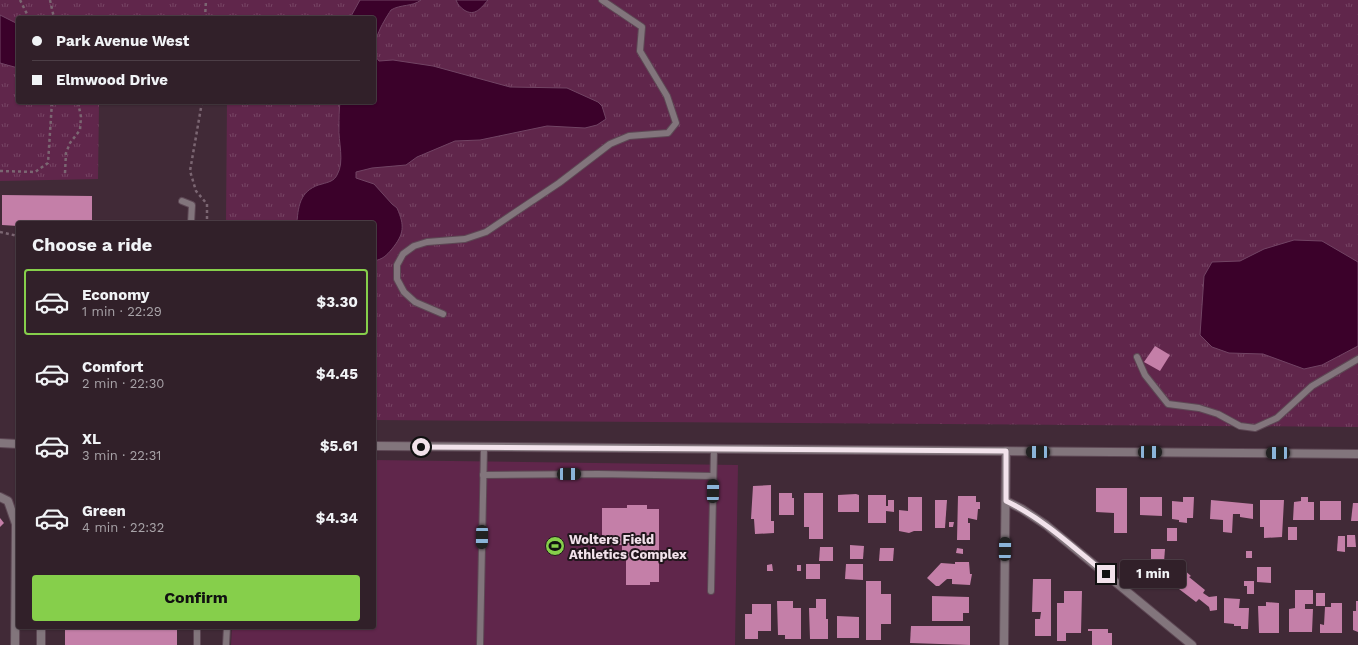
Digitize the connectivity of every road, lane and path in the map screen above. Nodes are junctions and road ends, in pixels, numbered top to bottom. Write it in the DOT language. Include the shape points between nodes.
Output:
graph roads {
  1 [pos="20,0"];
  2 [pos="50,0"];
  3 [pos="206,0"];
  4 [pos="602,0"];
  5 [pos="29,16"];
  6 [pos="54,16"];
  7 [pos="205,16"];
  8 [pos="52,104"];
  9 [pos="79,104"];
  10 [pos="202,104"];
  11 [pos="0,171"];
  12 [pos="65,172"];
  13 [pos="182,201"];
  14 [pos="190,221"];
  15 [pos="206,221"];
  16 [pos="0,232"];
  17 [pos="16,236"];
  18 [pos="443,314"];
  19 [pos="1137,357"];
  20 [pos="1358,359"];
  21 [pos="0,444"];
  22 [pos="16,444"];
  23 [pos="376,446"];
  24 [pos="484,447"];
  25 [pos="714,449"];
  26 [pos="1006,451"];
  27 [pos="1358,454"];
  28 [pos="483,475"];
  29 [pos="713,476"];
  30 [pos="0,497"];
  31 [pos="1006,501"];
  32 [pos="711,591"];
  33 [pos="41,629"];
  34 [pos="197,629"];
  35 [pos="227,629"];
  36 [pos="15,645"];
  37 [pos="40,645"];
  38 [pos="197,645"];
  39 [pos="226,645"];
  40 [pos="480,645"];
  41 [pos="1004,645"];
  42 [pos="1192,645"];
  1 -- 5 [label="path"];
  2 -- 6 [label="path"];
  3 -- 7 [label="path"];
  4 -- 18 [label="lane" via="642,27 640,51 667,96 676,123 668,133 629,136 610,144 559,183 486,232 465,239 427,242 414,246 403,254 396,265 397,279 404,292 415,302"];
  8 -- 11 [label="path" via="48,163 35,172"];
  9 -- 12 [label="path" via="82,117 80,130 66,153"];
  10 -- 15 [label="path" via="190,171 196,191 207,204"];
  13 -- 14 [label="lane" via="192,205"];
  16 -- 17 [label="path"];
  19 -- 20 [label="lane" via="1145,375 1168,404 1199,408 1218,414 1240,426 1255,428 1277,418 1312,386"];
  21 -- 22 [label="street"];
  23 -- 24 [label="street"];
  24 -- 25 [label="street"];
  24 -- 28 [label="lane"];
  25 -- 26 [label="street"];
  25 -- 29 [label="lane"];
  26 -- 27 [label="street"];
  26 -- 31 [label="street"];
  28 -- 29 [label="lane"];
  28 -- 40 [label="lane"];
  29 -- 32 [label="lane"];
  30 -- 36 [label="street" via="8,501 16,524"];
  31 -- 41 [label="street"];
  31 -- 42 [label="street" via="1046,525"];
  33 -- 37 [label="street"];
  34 -- 38 [label="lane"];
  35 -- 39 [label="lane"];
}
